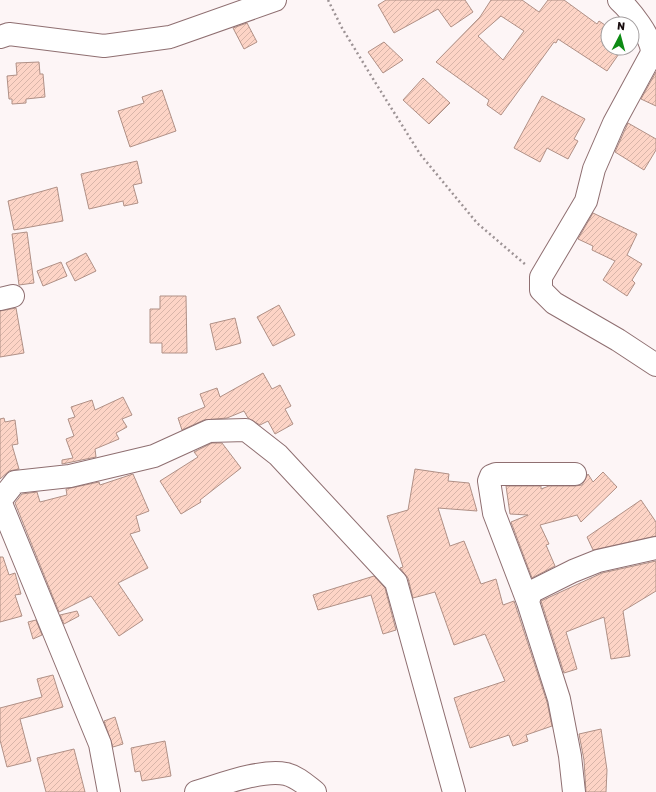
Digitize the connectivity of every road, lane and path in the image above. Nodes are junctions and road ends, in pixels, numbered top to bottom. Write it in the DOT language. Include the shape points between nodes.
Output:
graph roads {
  1 [pos="275,0"];
  2 [pos="328,0"];
  3 [pos="619,0"];
  4 [pos="0,37"];
  5 [pos="540,277"];
  6 [pos="656,364"];
  7 [pos="575,474"];
  8 [pos="0,501"];
  9 [pos="656,548"];
  10 [pos="528,602"];
  11 [pos="109,792"];
  12 [pos="196,792"];
  13 [pos="315,792"];
  14 [pos="454,792"];
  15 [pos="574,792"];
  1 -- 4 [label="street" via="170,37 104,46 9,34"];
  2 -- 5 [label="path" via="342,28 420,154 477,223"];
  3 -- 5 [label="street" via="645,33 651,43 652,53 608,136 594,169 586,201"];
  5 -- 6 [label="street" via="541,290 554,303"];
  7 -- 10 [label="street" via="496,474 491,476 489,481 494,513"];
  8 -- 11 [label="street" via="100,744"];
  8 -- 14 [label="street" via="15,482 70,476 154,456 209,431 246,430 278,455 396,582"];
  9 -- 10 [label="street" via="598,561 573,570 532,592"];
  10 -- 15 [label="street" via="559,699"];
  12 -- 13 [label="street" via="242,778 286,774 300,780"];
}
